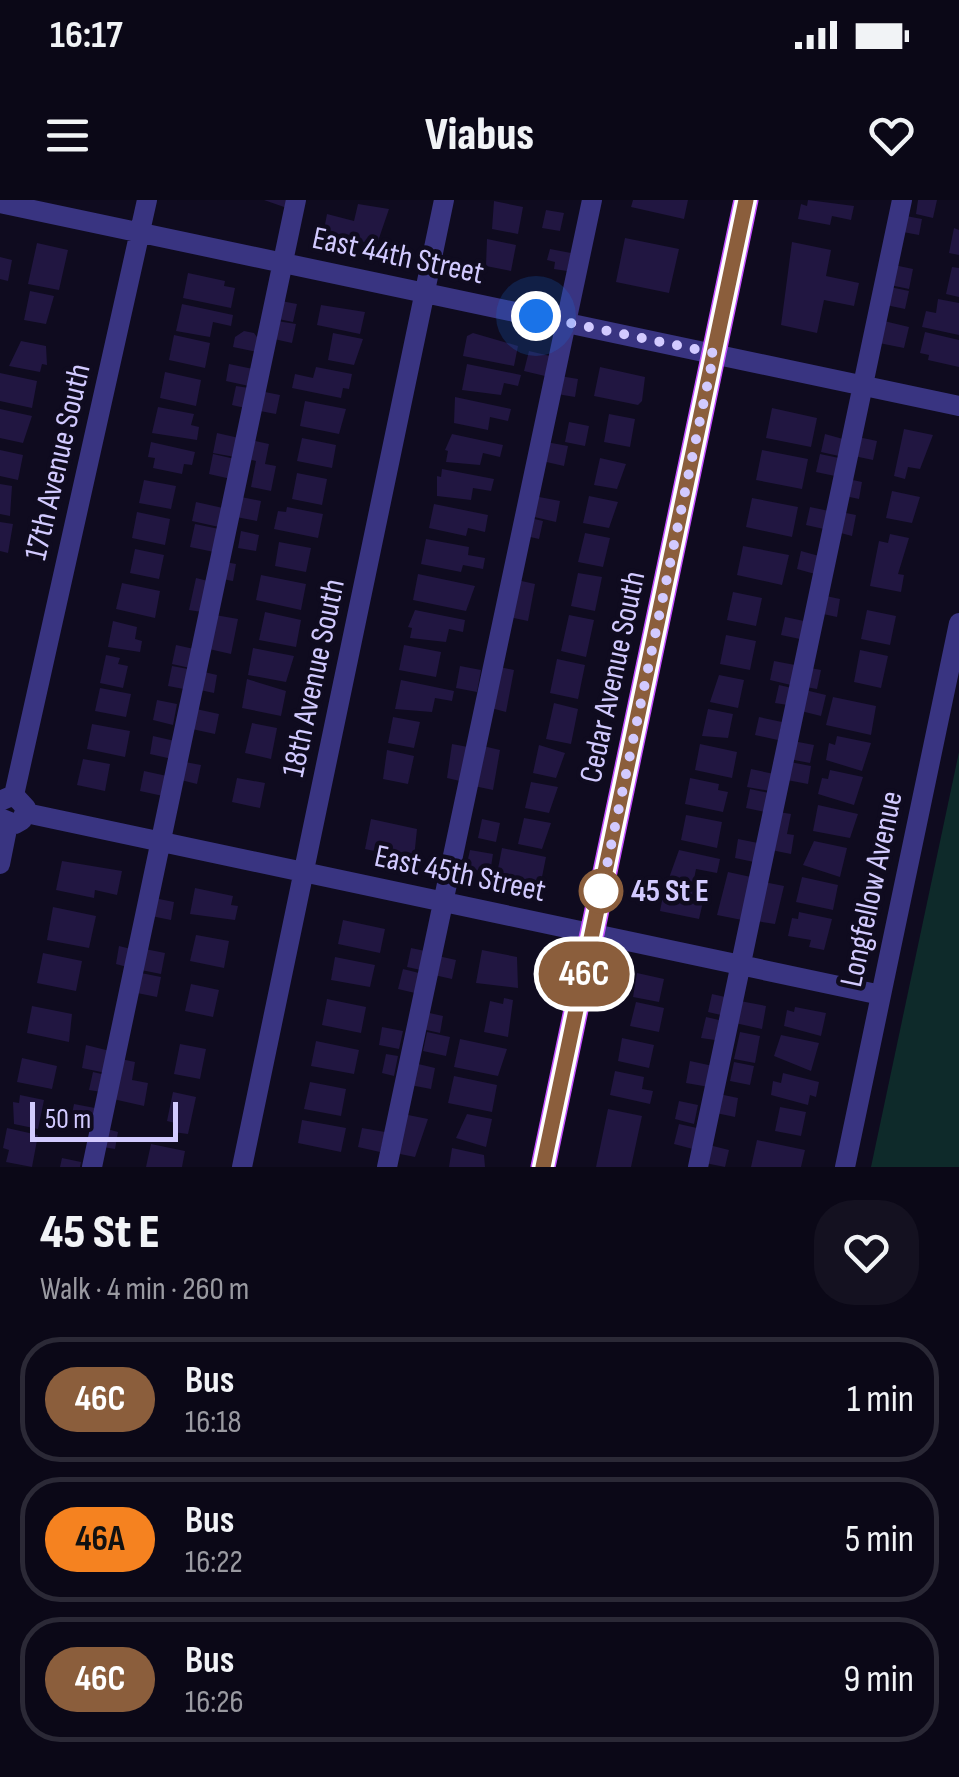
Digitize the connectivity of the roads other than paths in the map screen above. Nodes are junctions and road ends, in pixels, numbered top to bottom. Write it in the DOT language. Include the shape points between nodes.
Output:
graph roads {
  1 [pos="147,200"];
  2 [pos="296,200"];
  3 [pos="444,200"];
  4 [pos="592,200"];
  5 [pos="746,200"];
  6 [pos="902,200"];
  7 [pos="0,202"];
  8 [pos="140,233"];
  9 [pos="283,262"];
  10 [pos="425,293"];
  11 [pos="567,322"];
  12 [pos="714,353"];
  13 [pos="862,385"];
  14 [pos="959,406"];
  15 [pos="959,623"];
  16 [pos="10,810"];
  17 [pos="160,842"];
  18 [pos="0,864"];
  19 [pos="304,872"];
  20 [pos="442,902"];
  21 [pos="592,933"];
  22 [pos="740,963"];
  23 [pos="881,995"];
  24 [pos="92,1167"];
  25 [pos="242,1167"];
  26 [pos="387,1167"];
  27 [pos="543,1167"];
  28 [pos="698,1167"];
  29 [pos="845,1167"];
  1 -- 8 [label="street, 17th Avenue South"];
  2 -- 9 [label="street"];
  3 -- 10 [label="street, 18th Avenue South"];
  4 -- 11 [label="street"];
  5 -- 12 [label="main road, Cedar Avenue South"];
  6 -- 13 [label="street"];
  7 -- 8 [label="street, East 44th Street"];
  8 -- 9 [label="street, East 44th Street"];
  8 -- 16 [label="street, 17th Avenue South"];
  9 -- 10 [label="street, East 44th Street"];
  9 -- 17 [label="street"];
  10 -- 11 [label="street, East 44th Street"];
  10 -- 19 [label="street, 18th Avenue South"];
  11 -- 12 [label="street, East 44th Street"];
  11 -- 20 [label="street"];
  12 -- 13 [label="street, East 44th Street"];
  12 -- 21 [label="main road, Cedar Avenue South"];
  13 -- 14 [label="street, East 44th Street"];
  13 -- 22 [label="street"];
  15 -- 23 [label="street, Longfellow Avenue"];
  16 -- 17 [label="street, East 45th Street"];
  16 -- 18 [label="street, 17th Avenue South"];
  17 -- 19 [label="street, East 45th Street"];
  17 -- 24 [label="street"];
  19 -- 20 [label="street, East 45th Street"];
  19 -- 25 [label="street, 18th Avenue South"];
  20 -- 21 [label="street, East 45th Street"];
  20 -- 26 [label="street"];
  21 -- 22 [label="street, East 45th Street"];
  21 -- 27 [label="main road, Cedar Avenue South"];
  22 -- 23 [label="street, East 45th Street"];
  22 -- 28 [label="street"];
  23 -- 29 [label="street, Longfellow Avenue"];
}
